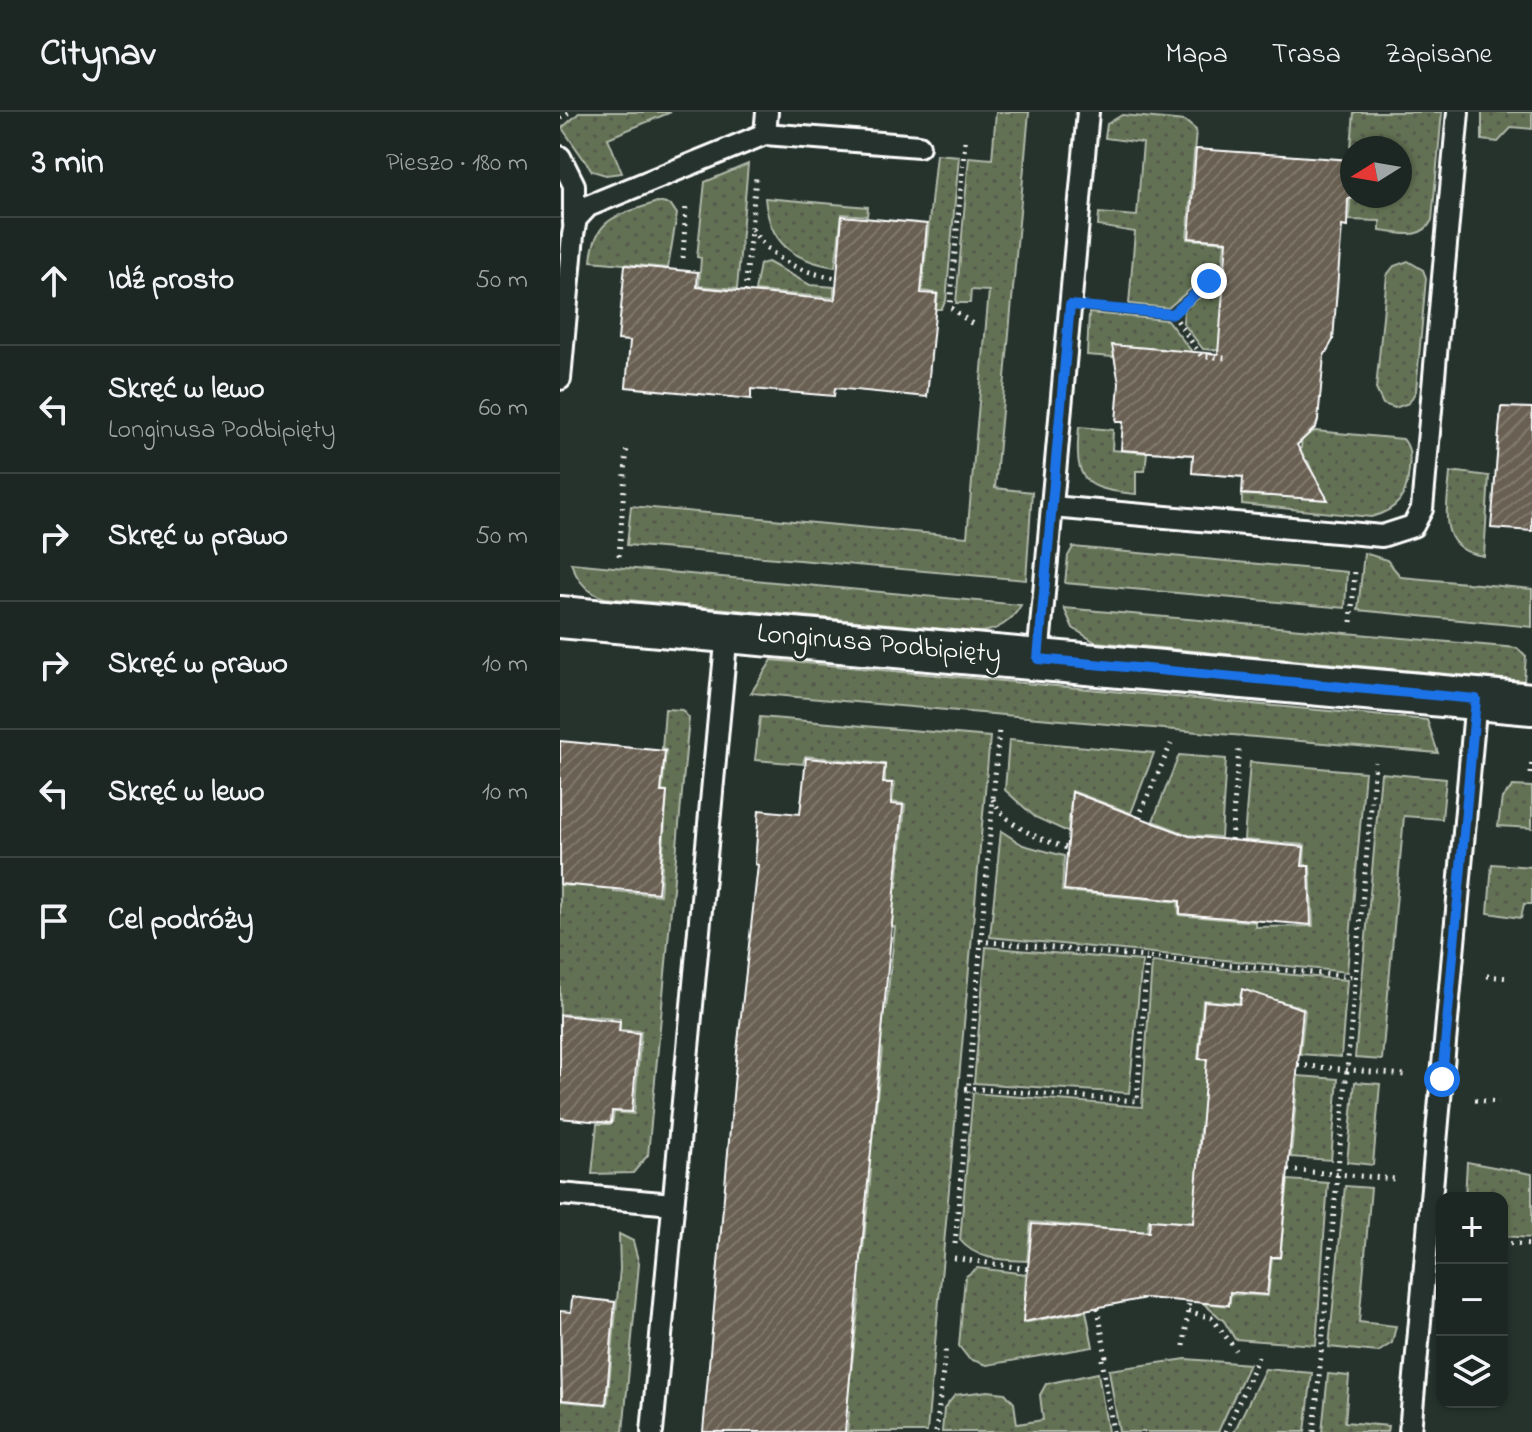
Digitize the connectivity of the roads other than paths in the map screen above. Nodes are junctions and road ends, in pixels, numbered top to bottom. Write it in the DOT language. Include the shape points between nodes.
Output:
graph roads {
  1 [pos="767,112"];
  2 [pos="1088,112"];
  3 [pos="1458,112"];
  4 [pos="765,134"];
  5 [pos="919,146"];
  6 [pos="560,157"];
  7 [pos="573,235"];
  8 [pos="560,379"];
  9 [pos="1052,507"];
  10 [pos="560,617"];
  11 [pos="727,632"];
  12 [pos="1038,659"];
  13 [pos="1476,699"];
  14 [pos="1532,704"];
  15 [pos="560,1194"];
  16 [pos="673,1204"];
  17 [pos="652,1432"];
  18 [pos="1410,1432"];
  1 -- 4 [label="lane"];
  2 -- 9 [label="lane"];
  3 -- 9 [label="lane" via="1422,509 1413,526 1382,536"];
  4 -- 5 [label="lane"];
  4 -- 7 [label="lane" via="588,206 576,219"];
  6 -- 7 [label="lane" via="574,185"];
  7 -- 8 [label="lane"];
  9 -- 12 [label="lane"];
  10 -- 11 [label="street, Longinusa Podbipięty"];
  11 -- 12 [label="street, Longinusa Podbipięty"];
  11 -- 16 [label="lane"];
  12 -- 13 [label="street, Longinusa Podbipięty"];
  13 -- 14 [label="street, Longinusa Podbipięty"];
  13 -- 18 [label="lane"];
  15 -- 16 [label="lane"];
  16 -- 17 [label="lane"];
}
